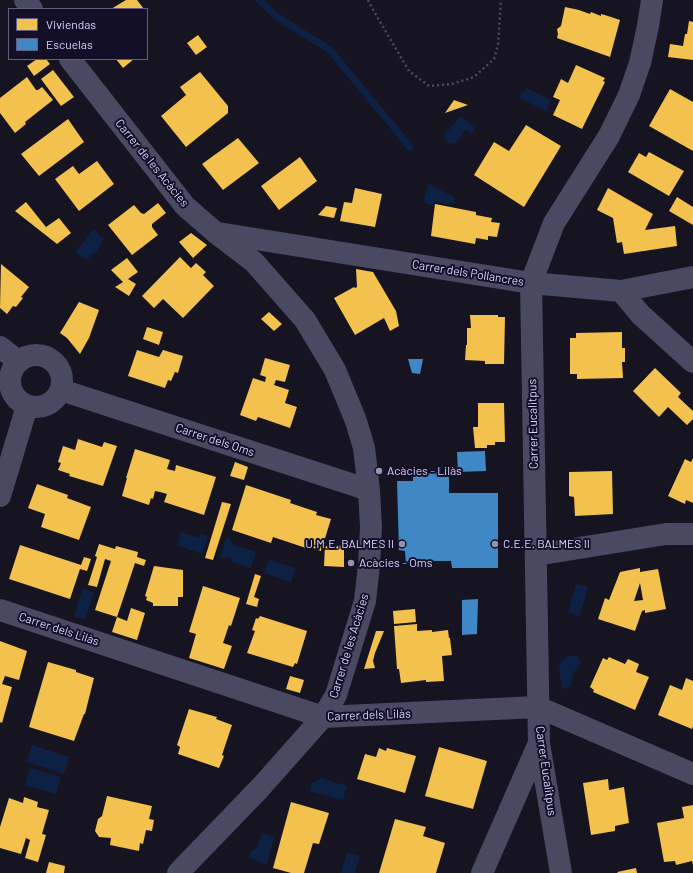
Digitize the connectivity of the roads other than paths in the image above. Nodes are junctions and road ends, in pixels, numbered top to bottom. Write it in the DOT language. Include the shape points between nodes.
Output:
graph roads {
  1 [pos="25,0"];
  2 [pos="652,0"];
  3 [pos="31,8"];
  4 [pos="71,60"];
  5 [pos="216,233"];
  6 [pos="693,278"];
  7 [pos="531,282"];
  8 [pos="622,291"];
  9 [pos="0,347"];
  10 [pos="19,362"];
  11 [pos="693,362"];
  12 [pos="61,390"];
  13 [pos="27,406"];
  14 [pos="369,490"];
  15 [pos="0,496"];
  16 [pos="693,534"];
  17 [pos="536,555"];
  18 [pos="0,610"];
  19 [pos="538,707"];
  20 [pos="323,717"];
  21 [pos="539,743"];
  22 [pos="693,774"];
  23 [pos="178,873"];
  24 [pos="482,873"];
  25 [pos="561,873"];
  1 -- 3 [label="street"];
  2 -- 7 [label="street, Carrer Eucalitpus" via="640,63 629,95 609,136 554,223"];
  4 -- 5 [label="street, Carrer de les Acàcies" via="185,206"];
  5 -- 7 [label="street, Carrer dels Pollancres"];
  5 -- 14 [label="street, Carrer de les Acàcies" via="254,262 305,320 321,344 356,421 364,448"];
  6 -- 8 [label="street, Carrer dels Pollancres"];
  7 -- 8 [label="street, Carrer dels Pollancres"];
  7 -- 17 [label="street, Carrer Eucalitpus"];
  8 -- 11 [label="street" via="640,314"];
  9 -- 10 [label="street"];
  10 -- 12 [label="street" via="35,355 51,360 61,373"];
  10 -- 13 [label="street" via="13,369 11,386 17,398"];
  12 -- 13 [label="street" via="54,400 44,406"];
  12 -- 14 [label="street, Carrer dels Oms"];
  13 -- 15 [label="street"];
  14 -- 20 [label="street, Carrer de les Acàcies" via="371,527 365,601 336,695"];
  16 -- 17 [label="street" via="666,534"];
  17 -- 19 [label="street, Carrer Eucalitpus"];
  18 -- 20 [label="street, Carrer dels Lilàs"];
  19 -- 20 [label="street, Carrer dels Lilàs"];
  19 -- 21 [label="street, Carrer Eucalitpus"];
  19 -- 22 [label="street, Carrer dels Lilàs"];
  20 -- 23 [label="street, Carrer de les Acàcies" via="260,788"];
  21 -- 24 [label="street"];
  21 -- 25 [label="street, Carrer Eucalitpus"];
}
